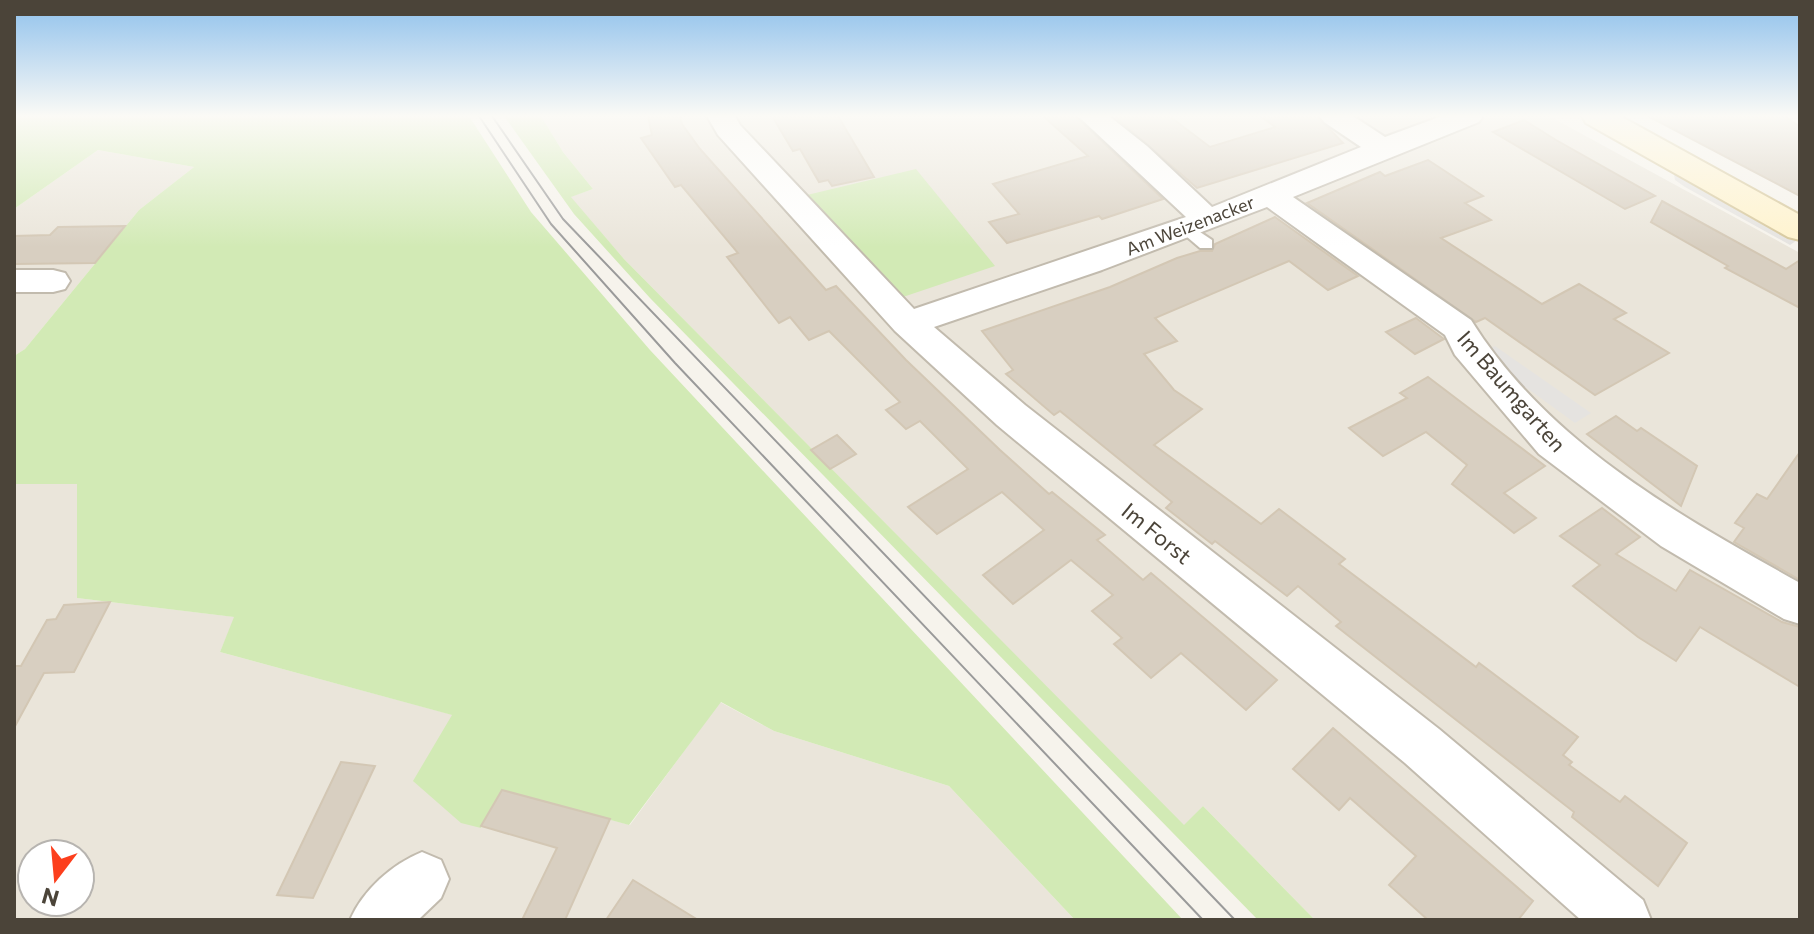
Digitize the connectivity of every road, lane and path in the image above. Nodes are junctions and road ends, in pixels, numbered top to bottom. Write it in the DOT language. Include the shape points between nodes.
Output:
graph roads {
  1 [pos="756,160"];
  2 [pos="1143,160"];
  3 [pos="1352,160"];
  4 [pos="1675,160"];
  5 [pos="1270,195"];
  6 [pos="1800,229"];
  7 [pos="1199,230"];
  8 [pos="14,281"];
  9 [pos="53,281"];
  10 [pos="907,323"];
  11 [pos="1800,605"];
  12 [pos="422,879"];
  13 [pos="378,920"];
  14 [pos="1623,920"];
  1 -- 10 [label="street, Im Forst"];
  2 -- 7 [label="street"];
  3 -- 5 [label="street, Am Weizenacker"];
  4 -- 6 [label="main road"];
  5 -- 7 [label="street, Am Weizenacker"];
  5 -- 11 [label="street, Im Baumgarten" via="1459,328 1468,346 1553,444 1676,534"];
  7 -- 10 [label="street, Am Weizenacker"];
  8 -- 9 [label="street"];
  10 -- 14 [label="street, Im Forst" via="1024,425 1422,746"];
  12 -- 13 [label="street"];
}
